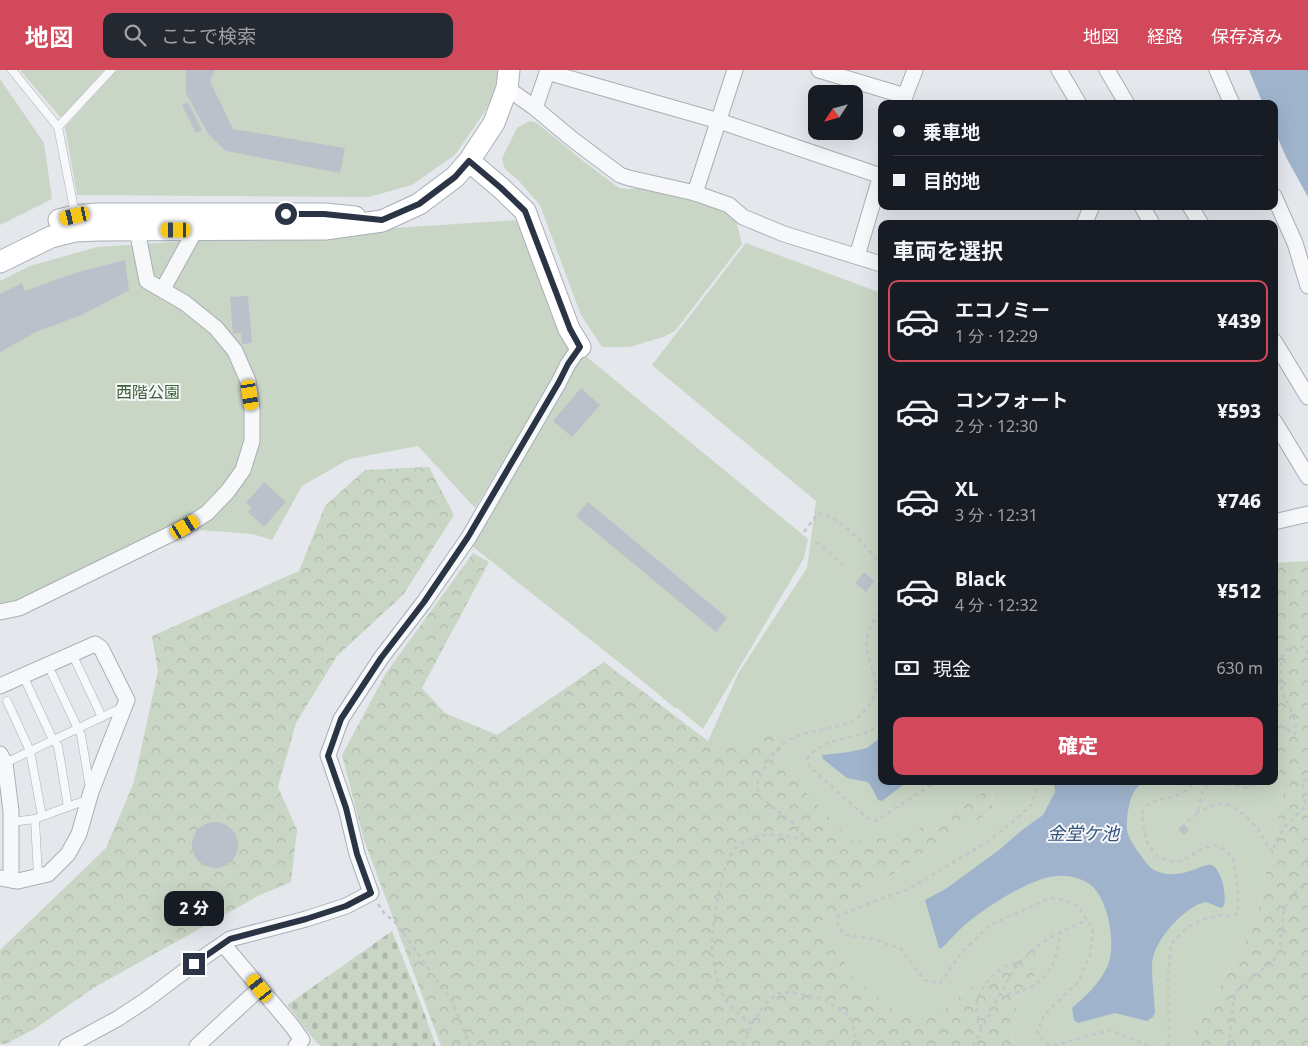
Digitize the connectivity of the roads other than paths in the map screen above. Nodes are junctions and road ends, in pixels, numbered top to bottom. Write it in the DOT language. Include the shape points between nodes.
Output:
graph roads {
  1 [pos="12,70"];
  2 [pos="110,70"];
  3 [pos="734,70"];
  4 [pos="819,70"];
  5 [pos="915,70"];
  6 [pos="1058,70"];
  7 [pos="1107,70"];
  8 [pos="1217,70"];
  9 [pos="547,71"];
  10 [pos="508,79"];
  11 [pos="900,100"];
  12 [pos="906,100"];
  13 [pos="1077,100"];
  14 [pos="1125,100"];
  15 [pos="1230,100"];
  16 [pos="535,108"];
  17 [pos="719,121"];
  18 [pos="58,127"];
  19 [pos="469,161"];
  20 [pos="878,175"];
  21 [pos="878,186"];
  22 [pos="695,192"];
  23 [pos="1278,205"];
  24 [pos="75,216"];
  25 [pos="382,220"];
  26 [pos="137,230"];
  27 [pos="196,230"];
  28 [pos="0,246"];
  29 [pos="857,256"];
  30 [pos="0,262"];
  31 [pos="878,263"];
  32 [pos="1308,286"];
  33 [pos="163,289"];
  34 [pos="580,347"];
  35 [pos="1278,348"];
  36 [pos="1308,397"];
  37 [pos="1278,439"];
  38 [pos="1308,477"];
  39 [pos="1308,514"];
  40 [pos="1278,521"];
  41 [pos="0,612"];
  42 [pos="75,660"];
  43 [pos="52,674"];
  44 [pos="27,684"];
  45 [pos="0,686"];
  46 [pos="7,701"];
  47 [pos="125,706"];
  48 [pos="102,717"];
  49 [pos="78,728"];
  50 [pos="53,740"];
  51 [pos="30,751"];
  52 [pos="2,758"];
  53 [pos="90,796"];
  54 [pos="68,807"];
  55 [pos="9,815"];
  56 [pos="38,818"];
  57 [pos="38,876"];
  58 [pos="6,879"];
  59 [pos="223,944"];
  60 [pos="260,988"];
  61 [pos="302,1044"];
  62 [pos="67,1046"];
  63 [pos="197,1046"];
  1 -- 18 [label="lane"];
  2 -- 18 [label="lane"];
  3 -- 17 [label="street"];
  4 -- 11 [label="street"];
  5 -- 12 [label="street"];
  6 -- 13 [label="street"];
  7 -- 14 [label="street"];
  8 -- 15 [label="street"];
  9 -- 16 [label="street"];
  9 -- 17 [label="street"];
  10 -- 16 [label="street"];
  10 -- 19 [label="street" via="494,123"];
  16 -- 22 [label="street" via="620,175"];
  17 -- 20 [label="street"];
  17 -- 22 [label="street"];
  18 -- 24 [label="lane"];
  19 -- 25 [label="street" via="455,177 419,204"];
  19 -- 34 [label="street" via="525,211 570,329"];
  21 -- 29 [label="street"];
  22 -- 29 [label="street" via="730,205 743,217 784,234"];
  23 -- 32 [label="street" via="1295,243"];
  24 -- 25 [label="street" via="324,214"];
  24 -- 28 [label="street" via="48,223"];
  25 -- 27 [label="street" via="325,229"];
  26 -- 27 [label="street"];
  26 -- 30 [label="street" via="75,231 51,237"];
  26 -- 33 [label="street" via="147,281"];
  27 -- 33 [label="street"];
  29 -- 31 [label="street"];
  33 -- 41 [label="street" via="216,328 235,351 248,381 252,410 252,440 243,470 207,513 185,527 19,608"];
  34 -- 59 [label="street" via="468,537 341,719 328,756 371,893 346,906 230,939"];
  35 -- 36 [label="street"];
  37 -- 38 [label="street"];
  39 -- 40 [label="street"];
  42 -- 48 [label="lane"];
  43 -- 49 [label="lane"];
  44 -- 50 [label="lane"];
  45 -- 47 [label="street" via="95,644 102,648 127,700"];
  46 -- 51 [label="lane"];
  47 -- 48 [label="lane"];
  47 -- 53 [label="street"];
  48 -- 49 [label="lane"];
  49 -- 50 [label="lane"];
  49 -- 53 [label="lane"];
  50 -- 51 [label="lane"];
  50 -- 54 [label="lane" via="58,746"];
  51 -- 52 [label="lane"];
  51 -- 56 [label="lane"];
  52 -- 55 [label="street"];
  53 -- 54 [label="lane"];
  53 -- 57 [label="street" via="79,834 68,854 48,874"];
  54 -- 56 [label="lane"];
  55 -- 56 [label="lane"];
  55 -- 58 [label="street"];
  56 -- 57 [label="lane"];
  57 -- 58 [label="street"];
  59 -- 60 [label="street"];
  59 -- 62 [label="street" via="117,1020"];
  60 -- 61 [label="street" via="292,1026"];
  60 -- 63 [label="street"];
}
